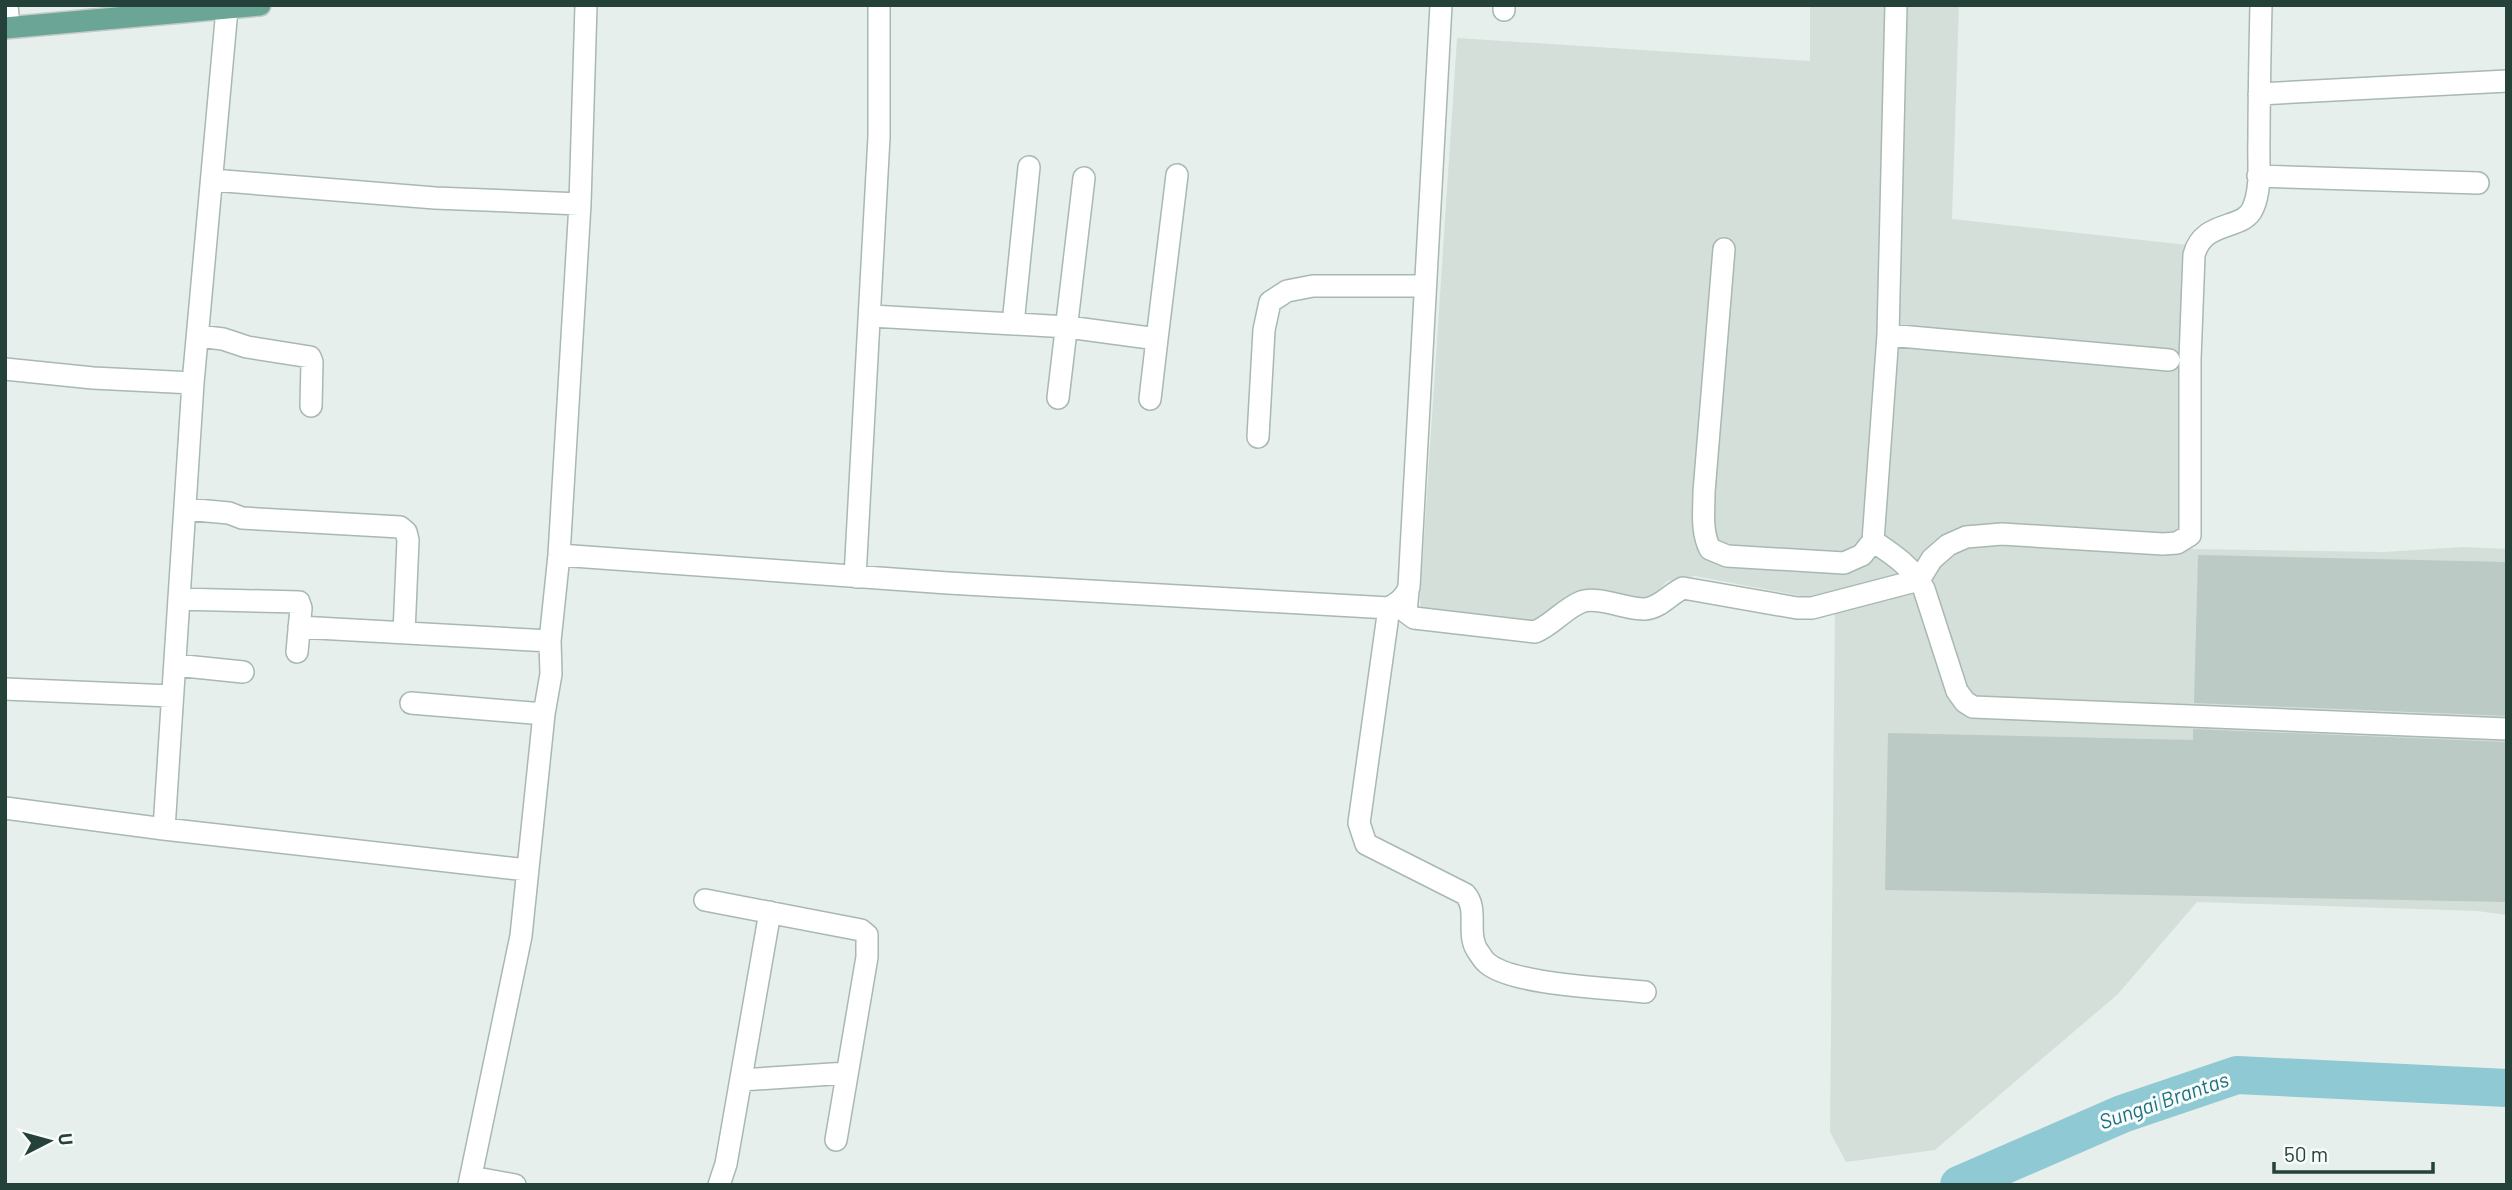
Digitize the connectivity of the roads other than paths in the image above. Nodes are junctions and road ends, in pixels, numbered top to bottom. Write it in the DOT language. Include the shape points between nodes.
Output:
graph roads {
  1 [pos="7,5"];
  2 [pos="260,5"];
  3 [pos="586,5"];
  4 [pos="879,5"];
  5 [pos="1441,5"];
  6 [pos="1896,5"];
  7 [pos="2260,5"];
  8 [pos="227,9"];
  9 [pos="7,28"];
  10 [pos="2507,81"];
  11 [pos="2259,94"];
  12 [pos="1028,167"];
  13 [pos="1177,175"];
  14 [pos="2258,176"];
  15 [pos="1084,178"];
  16 [pos="212,180"];
  17 [pos="2478,183"];
  18 [pos="580,204"];
  19 [pos="1724,249"];
  20 [pos="1424,286"];
  21 [pos="871,316"];
  22 [pos="1013,324"];
  23 [pos="1068,327"];
  24 [pos="1888,335"];
  25 [pos="198,336"];
  26 [pos="1157,338"];
  27 [pos="2169,360"];
  28 [pos="5,369"];
  29 [pos="193,383"];
  30 [pos="1058,398"];
  31 [pos="1150,399"];
  32 [pos="311,406"];
  33 [pos="1258,437"];
  34 [pos="185,509"];
  35 [pos="1873,541"];
  36 [pos="559,555"];
  37 [pos="855,577"];
  38 [pos="1919,580"];
  39 [pos="1408,591"];
  40 [pos="179,599"];
  41 [pos="1389,608"];
  42 [pos="299,627"];
  43 [pos="404,633"];
  44 [pos="550,641"];
  45 [pos="297,652"];
  46 [pos="175,665"];
  47 [pos="243,672"];
  48 [pos="5,689"];
  49 [pos="171,696"];
  50 [pos="411,703"];
  51 [pos="544,713"];
  52 [pos="2507,729"];
  53 [pos="5,808"];
  54 [pos="164,829"];
  55 [pos="527,870"];
  56 [pos="705,900"];
  57 [pos="770,912"];
  58 [pos="1645,992"];
  59 [pos="847,1073"];
  60 [pos="741,1080"];
  61 [pos="836,1140"];
  62 [pos="470,1181"];
  63 [pos="515,1185"];
  64 [pos="719,1185"];
  1 -- 9 [label="street"];
  2 -- 8 [label="main road"];
  3 -- 18 [label="street"];
  4 -- 21 [label="street"];
  5 -- 20 [label="street"];
  6 -- 24 [label="street"];
  7 -- 11 [label="street"];
  8 -- 9 [label="main road"];
  8 -- 16 [label="street"];
  10 -- 11 [label="street"];
  11 -- 14 [label="street"];
  12 -- 22 [label="street"];
  13 -- 26 [label="street"];
  14 -- 17 [label="street"];
  14 -- 38 [label="street" via="2253,209 2205,235 2194,255 2190,535 2178,543 2163,544 2002,534 1966,537 1931,559"];
  15 -- 23 [label="street"];
  16 -- 18 [label="street"];
  16 -- 25 [label="street"];
  18 -- 36 [label="street"];
  19 -- 35 [label="street" via="1704,492 1703,530 1710,549 1727,556 1844,563 1862,555"];
  20 -- 33 [label="street" via="1313,286 1287,291 1270,302"];
  20 -- 39 [label="street"];
  21 -- 22 [label="street"];
  21 -- 37 [label="street"];
  22 -- 23 [label="street"];
  23 -- 26 [label="street"];
  23 -- 30 [label="street"];
  24 -- 27 [label="street"];
  24 -- 35 [label="street"];
  25 -- 29 [label="street"];
  25 -- 32 [label="street" via="310,357"];
  26 -- 31 [label="street"];
  28 -- 29 [label="street"];
  29 -- 34 [label="street"];
  34 -- 40 [label="street"];
  34 -- 43 [label="street" via="242,518 400,527 408,540"];
  35 -- 38 [label="street" via="1898,557"];
  36 -- 37 [label="street"];
  36 -- 44 [label="street"];
  37 -- 41 [label="street"];
  38 -- 39 [label="street" via="1812,608 1683,588 1658,606 1645,609 1581,601 1535,632 1414,618 1406,612"];
  38 -- 52 [label="street" via="1957,691 1973,707"];
  39 -- 41 [label="street"];
  40 -- 42 [label="street" via="297,601 302,608"];
  40 -- 46 [label="street"];
  41 -- 58 [label="street" via="1359,823 1366,844 1465,894 1471,907 1472,942 1488,964 1528,978"];
  42 -- 43 [label="street"];
  42 -- 45 [label="street"];
  43 -- 44 [label="street"];
  44 -- 51 [label="street" via="551,674"];
  46 -- 47 [label="street"];
  46 -- 49 [label="street"];
  48 -- 49 [label="street"];
  49 -- 54 [label="street"];
  50 -- 51 [label="street"];
  51 -- 55 [label="street"];
  53 -- 54 [label="street"];
  54 -- 55 [label="street"];
  55 -- 62 [label="street" via="521,936"];
  56 -- 57 [label="street"];
  57 -- 59 [label="street" via="867,935"];
  57 -- 60 [label="street"];
  59 -- 60 [label="street"];
  59 -- 61 [label="street"];
  60 -- 64 [label="street"];
  62 -- 63 [label="street"];
}
